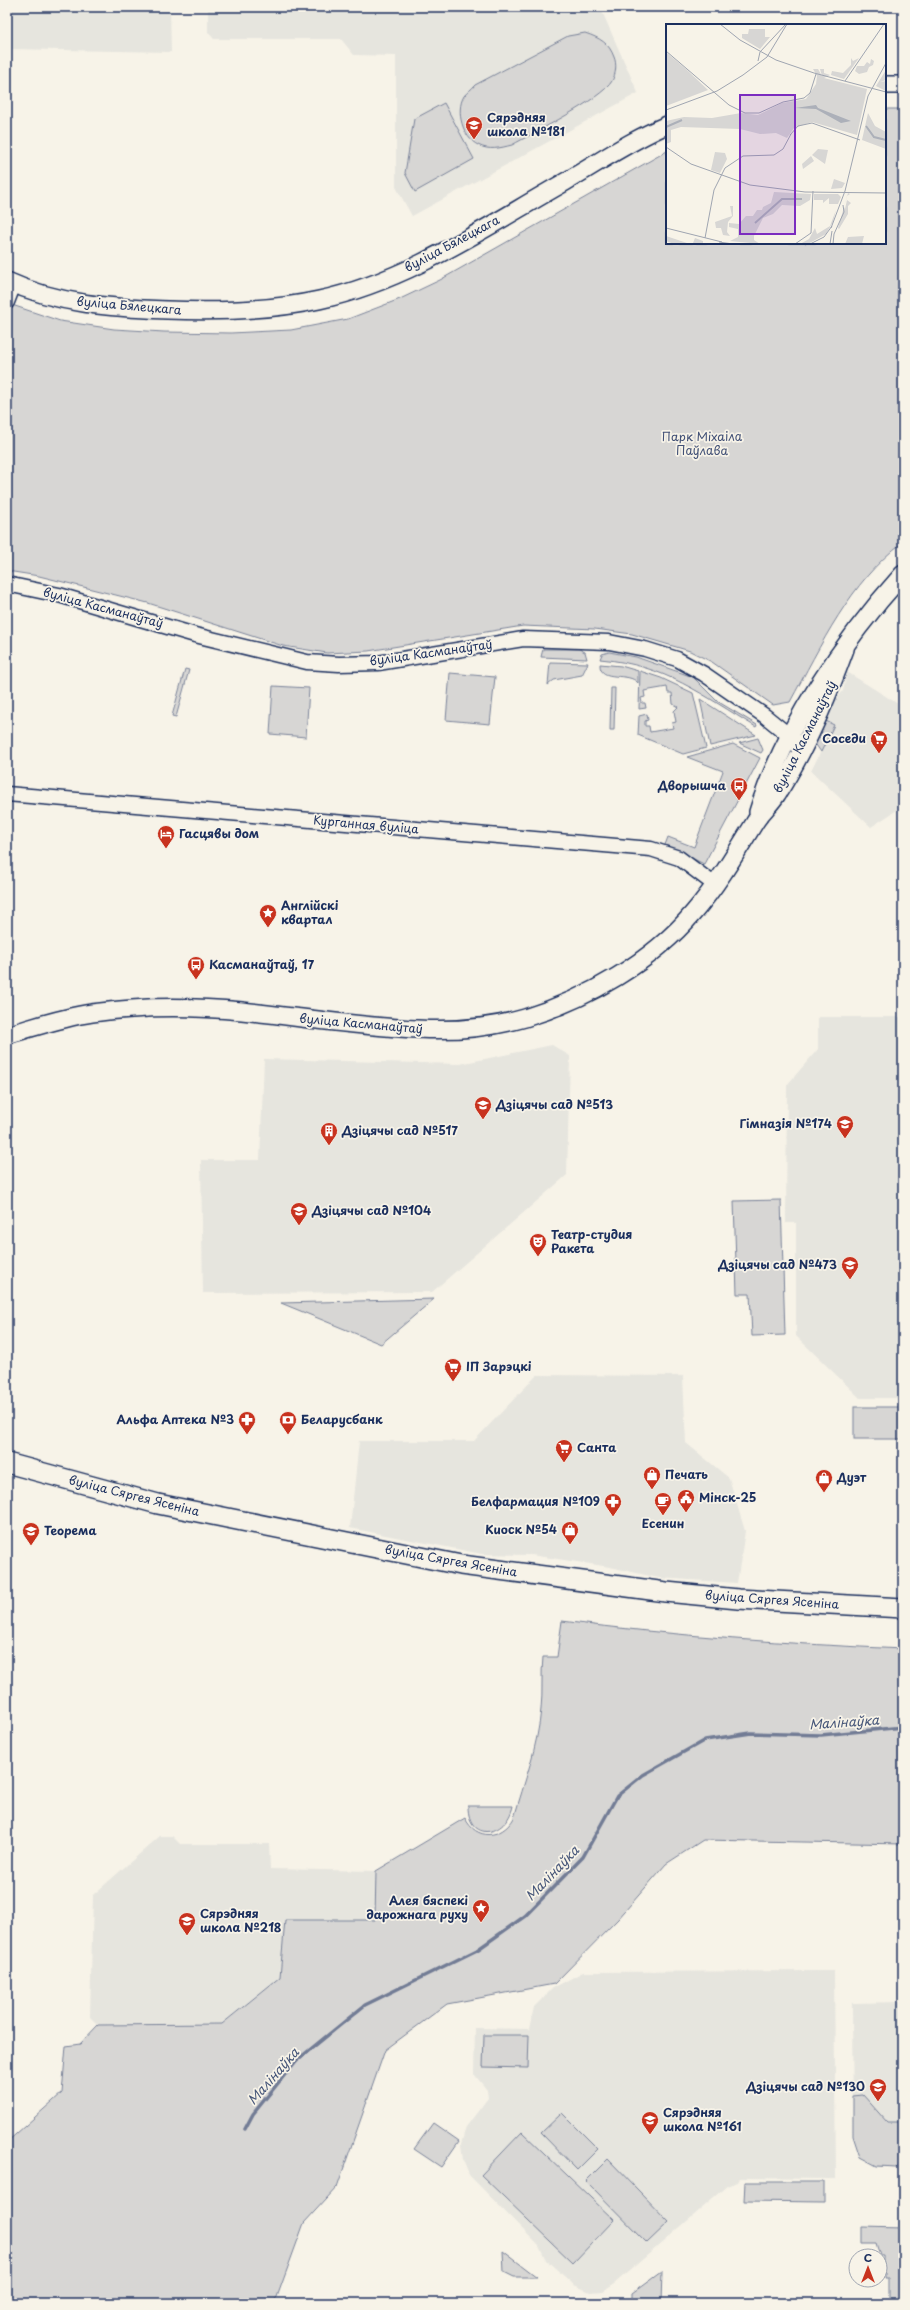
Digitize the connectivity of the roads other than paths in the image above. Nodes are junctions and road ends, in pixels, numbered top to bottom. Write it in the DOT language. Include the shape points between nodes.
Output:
graph roads {
  1 [pos="886,85"];
  2 [pos="903,85"];
  3 [pos="666,126"];
  4 [pos="10,282"];
  5 [pos="7,302"];
  6 [pos="903,574"];
  7 [pos="7,584"];
  8 [pos="796,742"];
  9 [pos="7,794"];
  10 [pos="715,885"];
  11 [pos="7,1035"];
  12 [pos="7,1463"];
  13 [pos="903,1608"];
  1 -- 2 [label="street"];
  3 -- 4 [label="street, вуліца Бялецкага" via="437,255 382,280 320,300 242,310 132,308 74,302"];
  4 -- 5 [label="street"];
  6 -- 8 [label="street, вуліца Касманаўтаў" via="863,621 824,675"];
  7 -- 8 [label="street, вуліца Касманаўтаў" via="59,595 195,634 307,662 378,663 523,639 609,642 645,649 677,659 704,674 765,716"];
  8 -- 10 [label="street, вуліца Касманаўтаў" via="765,791 756,820 736,856"];
  9 -- 10 [label="street, Курганная вуліца" via="651,850 679,858"];
  10 -- 11 [label="street, вуліца Касманаўтаў" via="670,938 638,962 573,999 522,1019 460,1030 420,1030 373,1027 242,1011 195,1008 128,1010 91,1013"];
  12 -- 13 [label="main road, вуліца Сяргея Ясеніна" via="158,1504 461,1565 666,1592 738,1599"];
}
